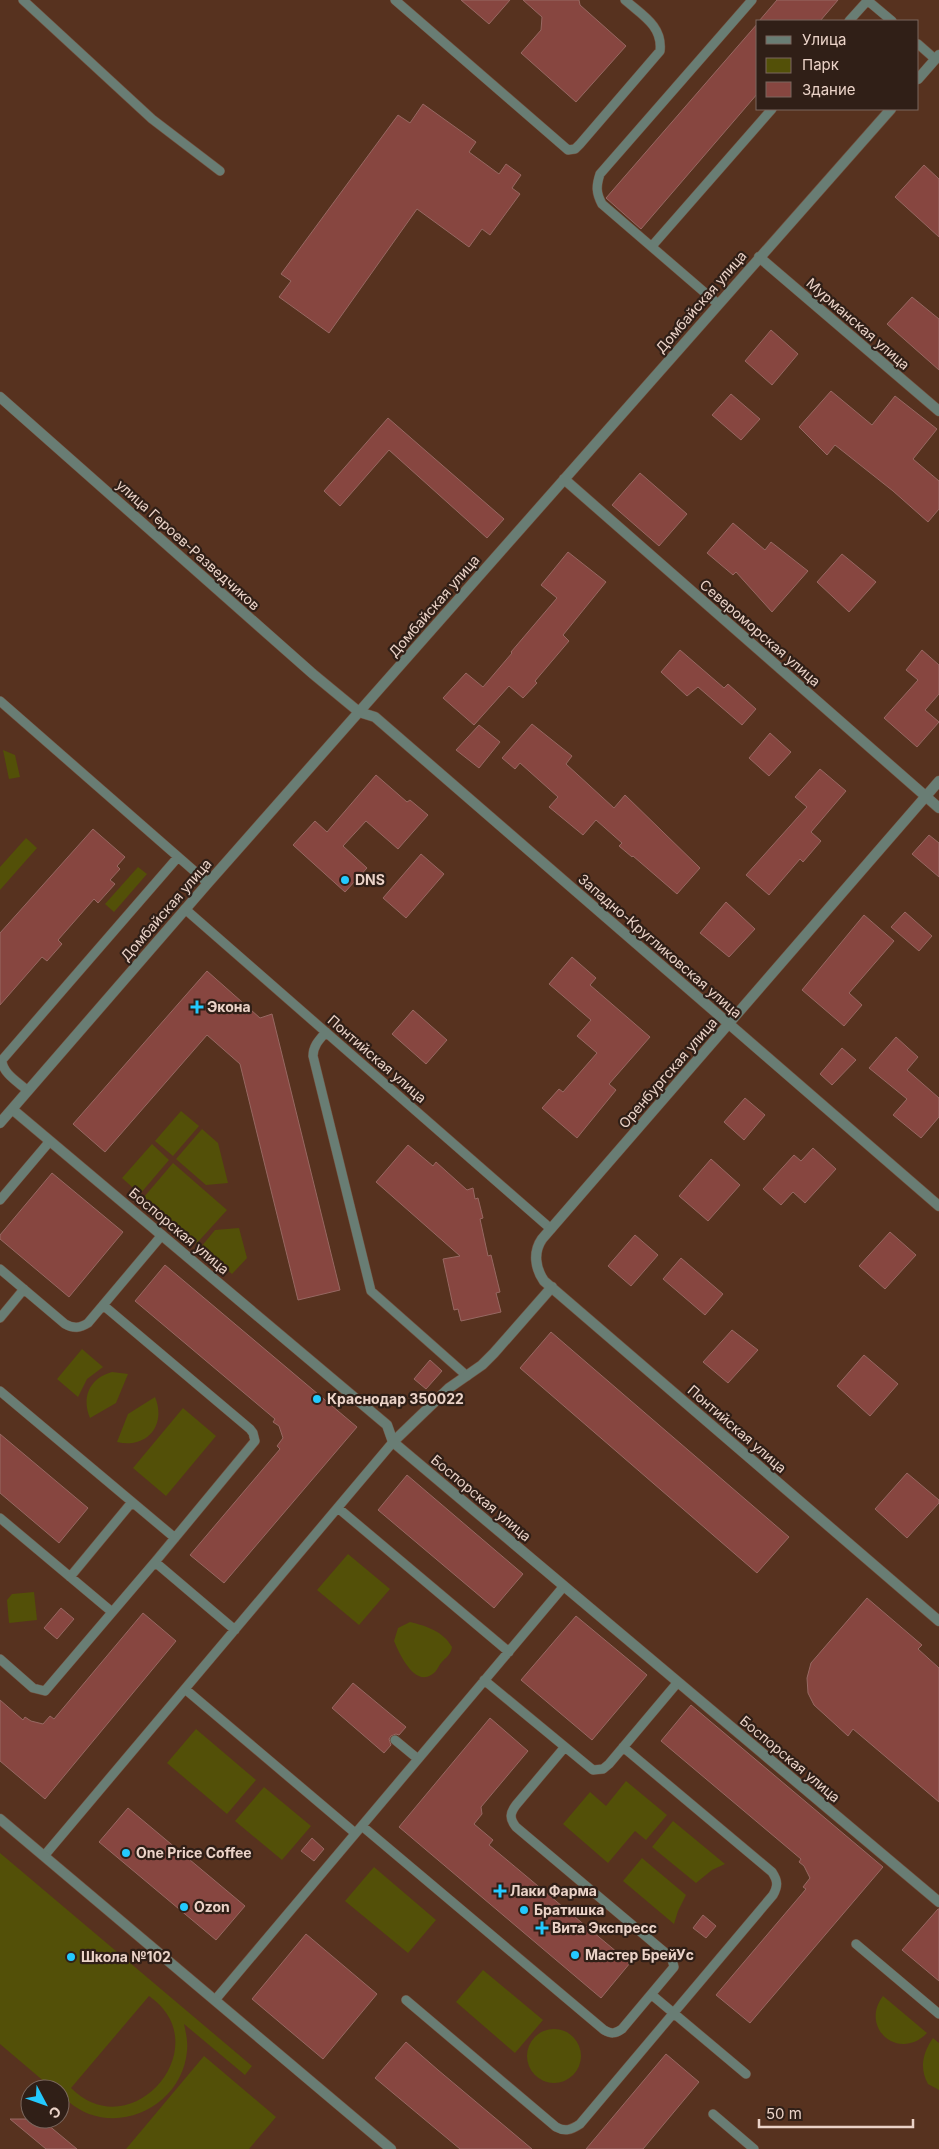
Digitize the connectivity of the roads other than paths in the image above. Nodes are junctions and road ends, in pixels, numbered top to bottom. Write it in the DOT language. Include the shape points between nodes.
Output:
graph roads {
  1 [pos="23,0"];
  2 [pos="395,0"];
  3 [pos="624,0"];
  4 [pos="752,0"];
  5 [pos="868,0"];
  6 [pos="850,20"];
  7 [pos="891,20"];
  8 [pos="919,45"];
  9 [pos="937,57"];
  10 [pos="919,77"];
  11 [pos="771,110"];
  12 [pos="890,110"];
  13 [pos="220,171"];
  14 [pos="652,246"];
  15 [pos="759,257"];
  16 [pos="718,304"];
  17 [pos="0,398"];
  18 [pos="939,411"];
  19 [pos="564,479"];
  20 [pos="0,702"];
  21 [pos="359,712"];
  22 [pos="939,781"];
  23 [pos="925,796"];
  24 [pos="939,808"];
  25 [pos="178,857"];
  26 [pos="208,883"];
  27 [pos="185,909"];
  28 [pos="729,1024"];
  29 [pos="326,1032"];
  30 [pos="28,1091"];
  31 [pos="12,1109"];
  32 [pos="0,1123"];
  33 [pos="50,1141"];
  34 [pos="0,1200"];
  35 [pos="939,1206"];
  36 [pos="551,1229"];
  37 [pos="162,1235"];
  38 [pos="537,1247"];
  39 [pos="0,1269"];
  40 [pos="552,1287"];
  41 [pos="24,1289"];
  42 [pos="103,1305"];
  43 [pos="0,1318"];
  44 [pos="467,1376"];
  45 [pos="0,1391"];
  46 [pos="393,1442"];
  47 [pos="132,1502"];
  48 [pos="338,1508"];
  49 [pos="0,1518"];
  50 [pos="175,1538"];
  51 [pos="154,1562"];
  52 [pos="70,1577"];
  53 [pos="564,1586"];
  54 [pos="112,1612"];
  55 [pos="939,1621"];
  56 [pos="235,1630"];
  57 [pos="508,1652"];
  58 [pos="0,1660"];
  59 [pos="484,1680"];
  60 [pos="678,1682"];
  61 [pos="185,1689"];
  62 [pos="395,1740"];
  63 [pos="623,1747"];
  64 [pos="564,1748"];
  65 [pos="418,1759"];
  66 [pos="0,1819"];
  67 [pos="359,1829"];
  68 [pos="44,1856"];
  69 [pos="939,1902"];
  70 [pos="856,1944"];
  71 [pos="652,1995"];
  72 [pos="215,2000"];
  73 [pos="406,2000"];
  74 [pos="673,2013"];
  75 [pos="939,2014"];
  76 [pos="746,2074"];
  77 [pos="713,2114"];
  78 [pos="391,2149"];
  79 [pos="754,2149"];
  1 -- 13 [label="lane" via="152,119"];
  2 -- 3 [label="lane" via="568,150 580,144 660,52 659,32"];
  4 -- 14 [label="lane" via="600,174 596,185 602,204"];
  5 -- 6 [label="lane"];
  5 -- 7 [label="lane"];
  8 -- 9 [label="lane"];
  9 -- 10 [label="street"];
  11 -- 14 [label="lane"];
  12 -- 15 [label="street, Домбайская улица"];
  14 -- 16 [label="lane"];
  15 -- 16 [label="street, Домбайская улица"];
  15 -- 18 [label="street, Мурманская улица"];
  16 -- 19 [label="street, Домбайская улица"];
  17 -- 21 [label="street, улица Героев-Разведчиков"];
  19 -- 21 [label="street, Домбайская улица"];
  19 -- 23 [label="street, Североморская улица"];
  20 -- 25 [label="lane"];
  21 -- 26 [label="street, Домбайская улица"];
  21 -- 28 [label="street, Западно-Кругликовская улица" via="375,717"];
  22 -- 23 [label="street, Оренбургская улица"];
  23 -- 24 [label="street, Североморская улица"];
  23 -- 28 [label="street, Оренбургская улица"];
  25 -- 26 [label="lane"];
  25 -- 30 [label="lane" via="2,1060 2,1067"];
  26 -- 27 [label="street, Домбайская улица"];
  27 -- 29 [label="lane, Понтийская улица"];
  27 -- 30 [label="street, Домбайская улица"];
  28 -- 35 [label="street, Западно-Кругликовская улица"];
  28 -- 36 [label="street, Оренбургская улица"];
  29 -- 36 [label="lane, Понтийская улица"];
  29 -- 44 [label="lane" via="316,1044 313,1056 371,1291"];
  30 -- 31 [label="street, Домбайская улица"];
  31 -- 32 [label="street, Домбайская улица"];
  31 -- 33 [label="street, Боспорская улица"];
  33 -- 34 [label="lane"];
  33 -- 37 [label="street, Боспорская улица"];
  36 -- 38 [label="street, Оренбургская улица"];
  37 -- 42 [label="lane"];
  37 -- 46 [label="street, Боспорская улица" via="387,1425"];
  38 -- 40 [label="street, Понтийская улица" via="540,1274"];
  39 -- 41 [label="lane"];
  40 -- 44 [label="street" via="494,1353"];
  40 -- 55 [label="street, Понтийская улица"];
  41 -- 42 [label="lane" via="72,1328 88,1323"];
  41 -- 43 [label="lane"];
  42 -- 50 [label="lane" via="253,1433 255,1441 250,1448"];
  44 -- 46 [label="street" via="449,1388"];
  45 -- 47 [label="lane"];
  46 -- 48 [label="lane"];
  46 -- 53 [label="street, Боспорская улица"];
  47 -- 50 [label="lane"];
  47 -- 52 [label="lane"];
  48 -- 56 [label="lane"];
  48 -- 57 [label="lane"];
  49 -- 52 [label="lane"];
  50 -- 51 [label="lane"];
  51 -- 54 [label="lane"];
  51 -- 56 [label="lane"];
  52 -- 54 [label="lane"];
  53 -- 57 [label="lane"];
  53 -- 60 [label="street, Боспорская улица"];
  54 -- 58 [label="lane" via="45,1690 33,1688"];
  56 -- 61 [label="lane"];
  57 -- 59 [label="lane"];
  59 -- 64 [label="lane"];
  59 -- 65 [label="lane"];
  60 -- 63 [label="lane"];
  60 -- 69 [label="street, Боспорская улица"];
  61 -- 67 [label="lane"];
  61 -- 68 [label="lane"];
  62 -- 65 [label="lane"];
  63 -- 64 [label="lane" via="603,1770 593,1770"];
  63 -- 74 [label="lane" via="772,1872 776,1879 773,1895"];
  64 -- 71 [label="lane" via="516,1805 511,1812 511,1820 672,1960 674,1967"];
  65 -- 67 [label="lane"];
  66 -- 68 [label="street"];
  67 -- 71 [label="lane" via="604,2030 610,2033 622,2030"];
  67 -- 72 [label="lane"];
  68 -- 72 [label="street"];
  70 -- 75 [label="lane"];
  71 -- 74 [label="lane"];
  72 -- 78 [label="street"];
  73 -- 74 [label="lane" via="562,2130 580,2124"];
  74 -- 76 [label="lane"];
  77 -- 79 [label="lane"];
}
